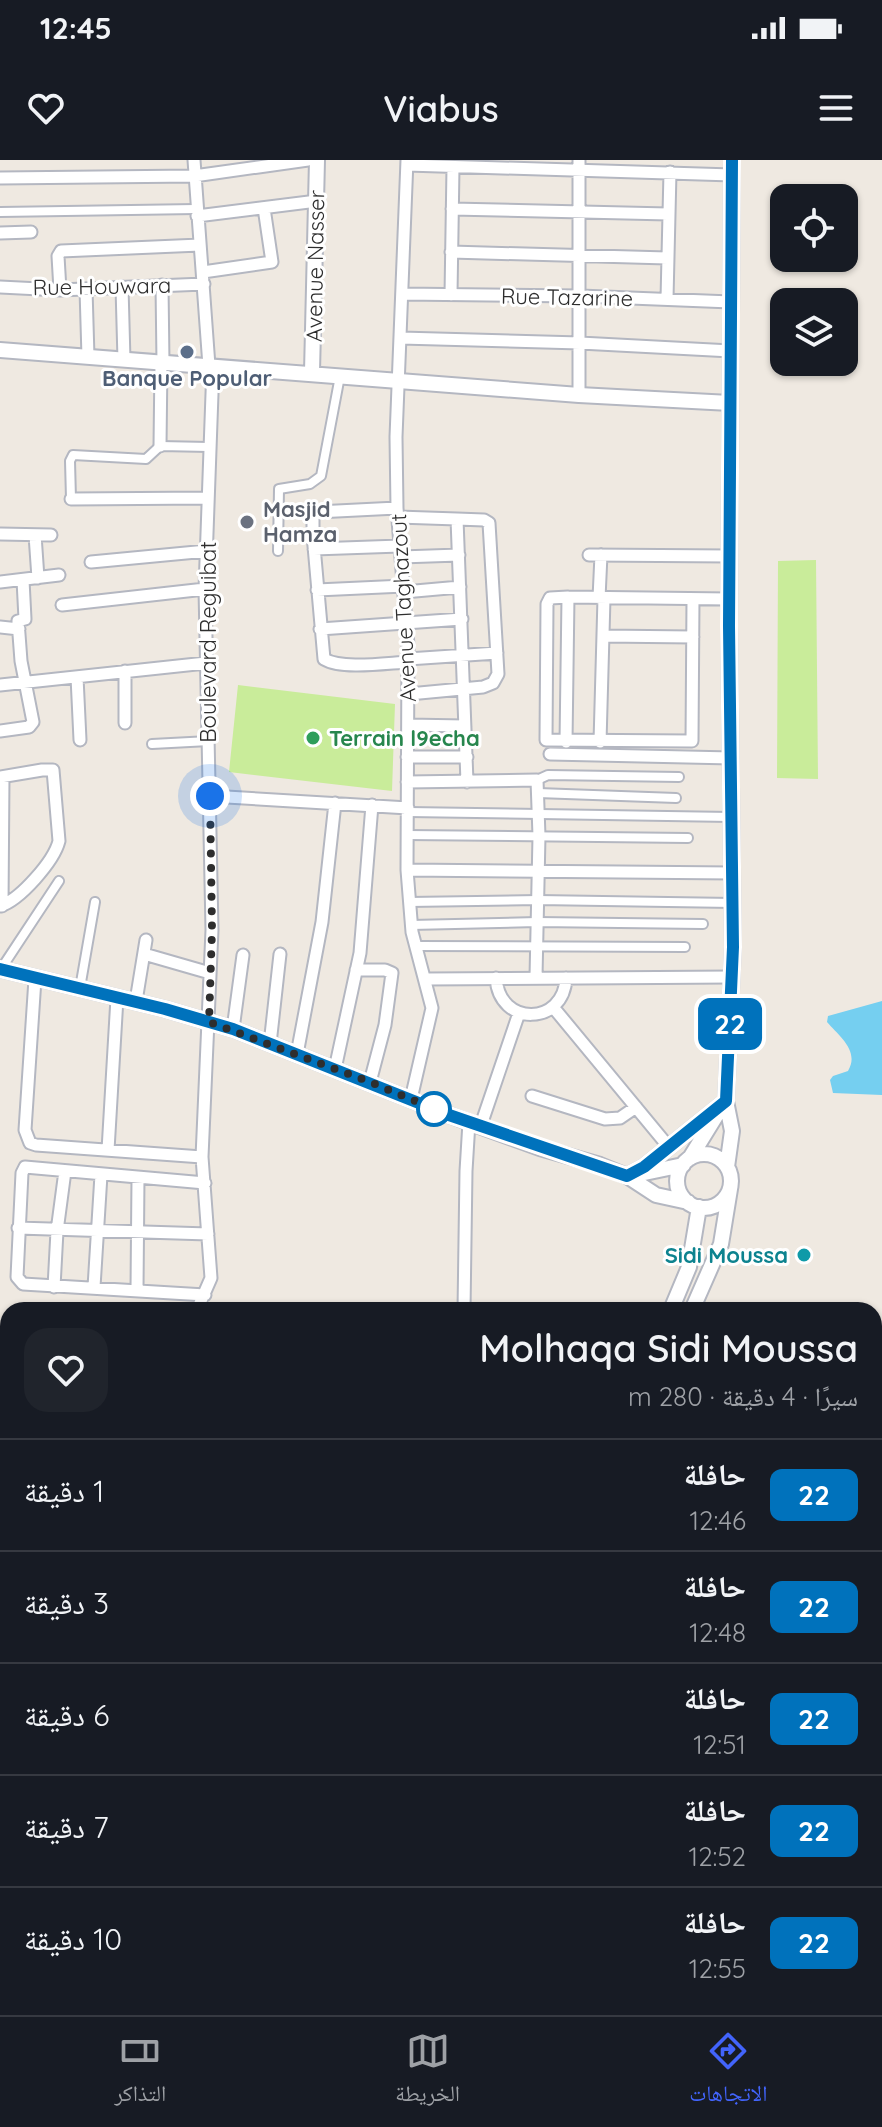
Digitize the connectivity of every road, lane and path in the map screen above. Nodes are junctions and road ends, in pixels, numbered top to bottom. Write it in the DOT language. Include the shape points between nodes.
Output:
graph roads {
  1 [pos="194,160"];
  2 [pos="308,160"];
  3 [pos="317,160"];
  4 [pos="407,163"];
  5 [pos="578,164"];
  6 [pos="453,167"];
  7 [pos="732,168"];
  8 [pos="670,172"];
  9 [pos="194,176"];
  10 [pos="0,178"];
  11 [pos="317,201"];
  12 [pos="264,208"];
  13 [pos="452,209"];
  14 [pos="579,211"];
  15 [pos="0,212"];
  16 [pos="197,212"];
  17 [pos="668,214"];
  18 [pos="31,232"];
  19 [pos="0,233"];
  20 [pos="200,245"];
  21 [pos="451,252"];
  22 [pos="579,255"];
  23 [pos="667,258"];
  24 [pos="204,278"];
  25 [pos="162,285"];
  26 [pos="0,287"];
  27 [pos="122,287"];
  28 [pos="86,289"];
  29 [pos="60,290"];
  30 [pos="402,294"];
  31 [pos="451,295"];
  32 [pos="580,296"];
  33 [pos="667,299"];
  34 [pos="731,302"];
  35 [pos="401,338"];
  36 [pos="580,343"];
  37 [pos="0,350"];
  38 [pos="731,351"];
  39 [pos="88,357"];
  40 [pos="124,360"];
  41 [pos="162,363"];
  42 [pos="211,366"];
  43 [pos="312,372"];
  44 [pos="340,375"];
  45 [pos="398,381"];
  46 [pos="579,395"];
  47 [pos="730,403"];
  48 [pos="160,446"];
  49 [pos="209,447"];
  50 [pos="208,498"];
  51 [pos="71,499"];
  52 [pos="398,512"];
  53 [pos="457,519"];
  54 [pos="0,534"];
  55 [pos="35,535"];
  56 [pos="51,535"];
  57 [pos="314,549"];
  58 [pos="207,551"];
  59 [pos="278,551"];
  60 [pos="400,552"];
  61 [pos="459,555"];
  62 [pos="730,556"];
  63 [pos="91,562"];
  64 [pos="59,575"];
  65 [pos="38,578"];
  66 [pos="23,580"];
  67 [pos="0,582"];
  68 [pos="460,587"];
  69 [pos="205,589"];
  70 [pos="404,589"];
  71 [pos="317,590"];
  72 [pos="568,597"];
  73 [pos="601,598"];
  74 [pos="693,599"];
  75 [pos="729,599"];
  76 [pos="62,605"];
  77 [pos="462,619"];
  78 [pos="407,625"];
  79 [pos="0,627"];
  80 [pos="19,629"];
  81 [pos="320,629"];
  82 [pos="603,636"];
  83 [pos="693,637"];
  84 [pos="497,653"];
  85 [pos="463,655"];
  86 [pos="408,660"];
  87 [pos="206,663"];
  88 [pos="125,671"];
  89 [pos="77,677"];
  90 [pos="25,681"];
  91 [pos="0,685"];
  92 [pos="465,691"];
  93 [pos="409,694"];
  94 [pos="125,723"];
  95 [pos="408,725"];
  96 [pos="465,726"];
  97 [pos="0,731"];
  98 [pos="80,740"];
  99 [pos="209,741"];
  100 [pos="566,742"];
  101 [pos="600,742"];
  102 [pos="152,744"];
  103 [pos="550,754"];
  104 [pos="407,757"];
  105 [pos="467,757"];
  106 [pos="732,758"];
  107 [pos="2,777"];
  108 [pos="679,777"];
  109 [pos="537,780"];
  110 [pos="407,782"];
  111 [pos="467,782"];
  112 [pos="538,793"];
  113 [pos="210,796"];
  114 [pos="676,798"];
  115 [pos="335,803"];
  116 [pos="372,805"];
  117 [pos="408,810"];
  118 [pos="539,814"];
  119 [pos="731,817"];
  120 [pos="407,835"];
  121 [pos="539,836"];
  122 [pos="688,838"];
  123 [pos="407,870"];
  124 [pos="539,871"];
  125 [pos="733,873"];
  126 [pos="59,881"];
  127 [pos="538,900"];
  128 [pos="95,902"];
  129 [pos="409,902"];
  130 [pos="733,903"];
  131 [pos="1,906"];
  132 [pos="537,922"];
  133 [pos="703,924"];
  134 [pos="411,925"];
  135 [pos="146,940"];
  136 [pos="416,946"];
  137 [pos="537,946"];
  138 [pos="685,947"];
  139 [pos="144,954"];
  140 [pos="280,954"];
  141 [pos="243,955"];
  142 [pos="1,969"];
  143 [pos="356,970"];
  144 [pos="210,973"];
  145 [pos="536,977"];
  146 [pos="732,977"];
  147 [pos="496,978"];
  148 [pos="566,978"];
  149 [pos="35,979"];
  150 [pos="426,979"];
  151 [pos="80,988"];
  152 [pos="117,998"];
  153 [pos="136,1001"];
  154 [pos="553,1007"];
  155 [pos="519,1013"];
  156 [pos="209,1022"];
  157 [pos="233,1029"];
  158 [pos="270,1044"];
  159 [pos="297,1054"];
  160 [pos="335,1069"];
  161 [pos="370,1082"];
  162 [pos="532,1096"];
  163 [pos="411,1099"];
  164 [pos="726,1101"];
  165 [pos="636,1107"];
  166 [pos="475,1124"];
  167 [pos="668,1146"];
  168 [pos="108,1150"];
  169 [pos="202,1157"];
  170 [pos="686,1162"];
  171 [pos="727,1167"];
  172 [pos="65,1171"];
  173 [pos="101,1175"];
  174 [pos="627,1176"];
  175 [pos="138,1178"];
  176 [pos="205,1183"];
  177 [pos="730,1187"];
  178 [pos="693,1205"];
  179 [pos="18,1228"];
  180 [pos="57,1231"];
  181 [pos="99,1231"];
  182 [pos="138,1232"];
  183 [pos="208,1234"];
  184 [pos="54,1287"];
  185 [pos="94,1287"];
  186 [pos="137,1289"];
  187 [pos="205,1295"];
  188 [pos="201,1302"];
  189 [pos="464,1302"];
  190 [pos="674,1302"];
  191 [pos="696,1302"];
  1 -- 9 [label="street, Boulevard Reguibat"];
  2 -- 9 [label="street"];
  3 -- 11 [label="street, Avenue Nasser"];
  4 -- 6 [label="street"];
  4 -- 30 [label="street, Avenue Taghazout"];
  5 -- 6 [label="street"];
  5 -- 8 [label="street"];
  5 -- 14 [label="street"];
  6 -- 13 [label="street"];
  7 -- 8 [label="street"];
  7 -- 34 [label="street"];
  8 -- 17 [label="street"];
  9 -- 10 [label="street"];
  9 -- 16 [label="street, Boulevard Reguibat"];
  11 -- 12 [label="street"];
  11 -- 43 [label="street, Avenue Nasser"];
  12 -- 16 [label="street"];
  12 -- 24 [label="street, Rue Houwara" via="272,262"];
  13 -- 14 [label="street"];
  13 -- 21 [label="street"];
  14 -- 17 [label="street"];
  14 -- 22 [label="street"];
  15 -- 16 [label="street"];
  16 -- 20 [label="street, Boulevard Reguibat"];
  17 -- 23 [label="street"];
  18 -- 19 [label="street"];
  20 -- 24 [label="street, Boulevard Reguibat"];
  20 -- 29 [label="street" via="61,251"];
  21 -- 22 [label="street"];
  21 -- 31 [label="street"];
  22 -- 23 [label="street"];
  22 -- 32 [label="street"];
  23 -- 33 [label="street"];
  24 -- 25 [label="street, Rue Houwara"];
  24 -- 42 [label="street, Boulevard Reguibat"];
  25 -- 27 [label="street, Rue Houwara"];
  25 -- 41 [label="street"];
  26 -- 29 [label="street, Rue Houwara"];
  27 -- 28 [label="street, Rue Houwara"];
  27 -- 40 [label="street"];
  28 -- 29 [label="street, Rue Houwara"];
  28 -- 39 [label="street"];
  30 -- 31 [label="street, Rue Tazarine"];
  30 -- 35 [label="street, Avenue Taghazout"];
  31 -- 32 [label="street, Rue Tazarine"];
  32 -- 33 [label="street, Rue Tazarine"];
  32 -- 36 [label="street"];
  33 -- 34 [label="street, Rue Tazarine"];
  34 -- 38 [label="street"];
  35 -- 36 [label="street"];
  35 -- 45 [label="street, Avenue Taghazout"];
  36 -- 38 [label="street"];
  36 -- 46 [label="street"];
  37 -- 39 [label="street"];
  38 -- 47 [label="street"];
  39 -- 40 [label="street"];
  40 -- 41 [label="street"];
  41 -- 42 [label="street"];
  41 -- 48 [label="street"];
  42 -- 43 [label="street"];
  42 -- 49 [label="street, Boulevard Reguibat"];
  43 -- 44 [label="street"];
  44 -- 45 [label="street"];
  44 -- 59 [label="street" via="321,476 310,484 279,489"];
  45 -- 46 [label="street"];
  45 -- 52 [label="street, Avenue Taghazout"];
  46 -- 47 [label="street"];
  47 -- 62 [label="street"];
  48 -- 49 [label="street"];
  48 -- 51 [label="street" via="146,459 73,455"];
  49 -- 50 [label="street, Boulevard Reguibat"];
  50 -- 51 [label="street"];
  50 -- 58 [label="street, Boulevard Reguibat"];
  52 -- 53 [label="street"];
  52 -- 57 [label="street" via="317,512 312,522"];
  52 -- 60 [label="street, Avenue Taghazout"];
  53 -- 61 [label="street"];
  53 -- 84 [label="street" via="489,523"];
  54 -- 55 [label="street"];
  55 -- 56 [label="street"];
  55 -- 65 [label="street"];
  57 -- 60 [label="street"];
  57 -- 71 [label="street"];
  58 -- 63 [label="street"];
  58 -- 69 [label="street, Boulevard Reguibat"];
  60 -- 61 [label="street"];
  60 -- 70 [label="street, Avenue Taghazout"];
  61 -- 68 [label="street"];
  62 -- 73 [label="street" via="595,555"];
  62 -- 75 [label="street"];
  64 -- 65 [label="street"];
  65 -- 66 [label="street"];
  66 -- 67 [label="street"];
  66 -- 80 [label="street" via="25,619 18,621"];
  68 -- 70 [label="street"];
  68 -- 77 [label="street"];
  69 -- 76 [label="street"];
  69 -- 87 [label="street, Boulevard Reguibat"];
  70 -- 71 [label="street"];
  70 -- 78 [label="street, Avenue Taghazout"];
  71 -- 81 [label="street"];
  72 -- 73 [label="street"];
  72 -- 100 [label="street"];
  72 -- 100 [label="street" via="552,597 547,604 545,738"];
  73 -- 74 [label="street"];
  73 -- 82 [label="street"];
  74 -- 75 [label="street"];
  74 -- 83 [label="street"];
  75 -- 106 [label="street"];
  77 -- 78 [label="street"];
  77 -- 85 [label="street"];
  78 -- 81 [label="street"];
  78 -- 86 [label="street, Avenue Taghazout"];
  79 -- 80 [label="street"];
  80 -- 90 [label="street"];
  81 -- 86 [label="street" via="328,662"];
  82 -- 83 [label="street"];
  82 -- 101 [label="street"];
  83 -- 101 [label="street" via="692,741"];
  84 -- 85 [label="street"];
  84 -- 92 [label="street" via="495,682"];
  85 -- 86 [label="street"];
  85 -- 92 [label="street"];
  86 -- 93 [label="street, Avenue Taghazout"];
  87 -- 88 [label="street"];
  87 -- 99 [label="street, Boulevard Reguibat"];
  88 -- 89 [label="street"];
  88 -- 94 [label="street"];
  89 -- 90 [label="street"];
  89 -- 98 [label="street"];
  90 -- 91 [label="street"];
  90 -- 97 [label="street" via="32,725"];
  92 -- 93 [label="street"];
  92 -- 96 [label="street"];
  93 -- 95 [label="street, Avenue Taghazout"];
  95 -- 96 [label="street"];
  95 -- 104 [label="street, Avenue Taghazout"];
  96 -- 105 [label="street"];
  99 -- 102 [label="street"];
  99 -- 113 [label="street, Boulevard Reguibat"];
  100 -- 101 [label="street"];
  103 -- 106 [label="street"];
  104 -- 105 [label="street"];
  104 -- 110 [label="street, Avenue Taghazout"];
  105 -- 111 [label="street"];
  106 -- 119 [label="street"];
  107 -- 131 [label="street"];
  107 -- 131 [label="street" via="53,770 59,841 25,889"];
  108 -- 109 [label="street" via="548,775"];
  109 -- 111 [label="street"];
  109 -- 112 [label="street"];
  110 -- 111 [label="street"];
  110 -- 117 [label="street, Avenue Taghazout"];
  112 -- 114 [label="street"];
  112 -- 118 [label="street"];
  113 -- 115 [label="street"];
  113 -- 144 [label="street, Boulevard Reguibat"];
  115 -- 116 [label="street"];
  115 -- 159 [label="street" via="322,922"];
  116 -- 117 [label="street"];
  116 -- 143 [label="street"];
  117 -- 118 [label="street"];
  117 -- 120 [label="street, Avenue Taghazout"];
  118 -- 119 [label="street"];
  118 -- 121 [label="street"];
  119 -- 125 [label="street"];
  120 -- 121 [label="street"];
  120 -- 123 [label="street, Avenue Taghazout"];
  121 -- 122 [label="street"];
  121 -- 124 [label="street"];
  123 -- 124 [label="street"];
  123 -- 129 [label="street, Avenue Taghazout"];
  124 -- 125 [label="street"];
  124 -- 127 [label="street"];
  125 -- 130 [label="street"];
  126 -- 142 [label="street"];
  127 -- 129 [label="street"];
  127 -- 130 [label="street"];
  127 -- 132 [label="street"];
  128 -- 151 [label="street"];
  129 -- 134 [label="street, Avenue Taghazout"];
  130 -- 146 [label="street"];
  132 -- 133 [label="street"];
  132 -- 134 [label="street"];
  132 -- 137 [label="street"];
  134 -- 136 [label="street, Avenue Taghazout"];
  135 -- 139 [label="street"];
  136 -- 137 [label="street"];
  136 -- 150 [label="street, Avenue Taghazout"];
  137 -- 138 [label="street"];
  137 -- 145 [label="street"];
  139 -- 144 [label="street"];
  139 -- 153 [label="street"];
  140 -- 158 [label="street"];
  141 -- 157 [label="street"];
  142 -- 149 [label="street"];
  143 -- 160 [label="street"];
  143 -- 161 [label="street" via="392,973"];
  144 -- 156 [label="street, Boulevard Reguibat"];
  145 -- 147 [label="street"];
  145 -- 148 [label="street"];
  146 -- 148 [label="street"];
  146 -- 164 [label="street"];
  147 -- 150 [label="street"];
  147 -- 155 [label="street" via="501,997"];
  148 -- 154 [label="street" via="562,997"];
  149 -- 151 [label="street"];
  149 -- 168 [label="street" via="27,1139 36,1145"];
  150 -- 163 [label="street, Avenue Taghazout" via="431,1016"];
  151 -- 152 [label="street"];
  152 -- 153 [label="street"];
  152 -- 168 [label="street"];
  153 -- 156 [label="street"];
  154 -- 155 [label="street" via="540,1014"];
  154 -- 165 [label="street"];
  155 -- 166 [label="street"];
  156 -- 157 [label="street"];
  156 -- 169 [label="street, Boulevard Reguibat"];
  157 -- 158 [label="street"];
  158 -- 159 [label="street"];
  159 -- 160 [label="street"];
  160 -- 161 [label="street"];
  161 -- 163 [label="street"];
  162 -- 165 [label="street" via="605,1119 620,1118"];
  163 -- 166 [label="street"];
  164 -- 167 [label="street"];
  164 -- 170 [label="street"];
  164 -- 171 [label="street" via="732,1131"];
  165 -- 167 [label="street"];
  166 -- 174 [label="street"];
  166 -- 189 [label="street" via="465,1185"];
  167 -- 174 [label="street"];
  168 -- 169 [label="street"];
  169 -- 176 [label="street, Boulevard Reguibat"];
  170 -- 171 [label="street" via="698,1155 714,1156"];
  170 -- 174 [label="street"];
  170 -- 178 [label="street" via="678,1188"];
  171 -- 177 [label="street"];
  172 -- 173 [label="street"];
  172 -- 179 [label="street" via="24,1168"];
  172 -- 180 [label="street"];
  173 -- 175 [label="street"];
  173 -- 181 [label="street"];
  174 -- 178 [label="street" via="656,1195"];
  175 -- 176 [label="street"];
  175 -- 182 [label="street"];
  176 -- 183 [label="street, Boulevard Reguibat"];
  177 -- 178 [label="street" via="718,1203"];
  177 -- 191 [label="street" via="721,1244"];
  178 -- 190 [label="street" via="689,1267"];
  179 -- 180 [label="street"];
  179 -- 184 [label="street" via="18,1280"];
  180 -- 181 [label="street"];
  180 -- 184 [label="street"];
  181 -- 182 [label="street"];
  181 -- 185 [label="street"];
  182 -- 183 [label="street"];
  182 -- 186 [label="street"];
  183 -- 187 [label="street, Boulevard Reguibat" via="211,1278"];
  184 -- 185 [label="street"];
  185 -- 186 [label="street"];
  186 -- 187 [label="street"];
  187 -- 188 [label="street"];
}
